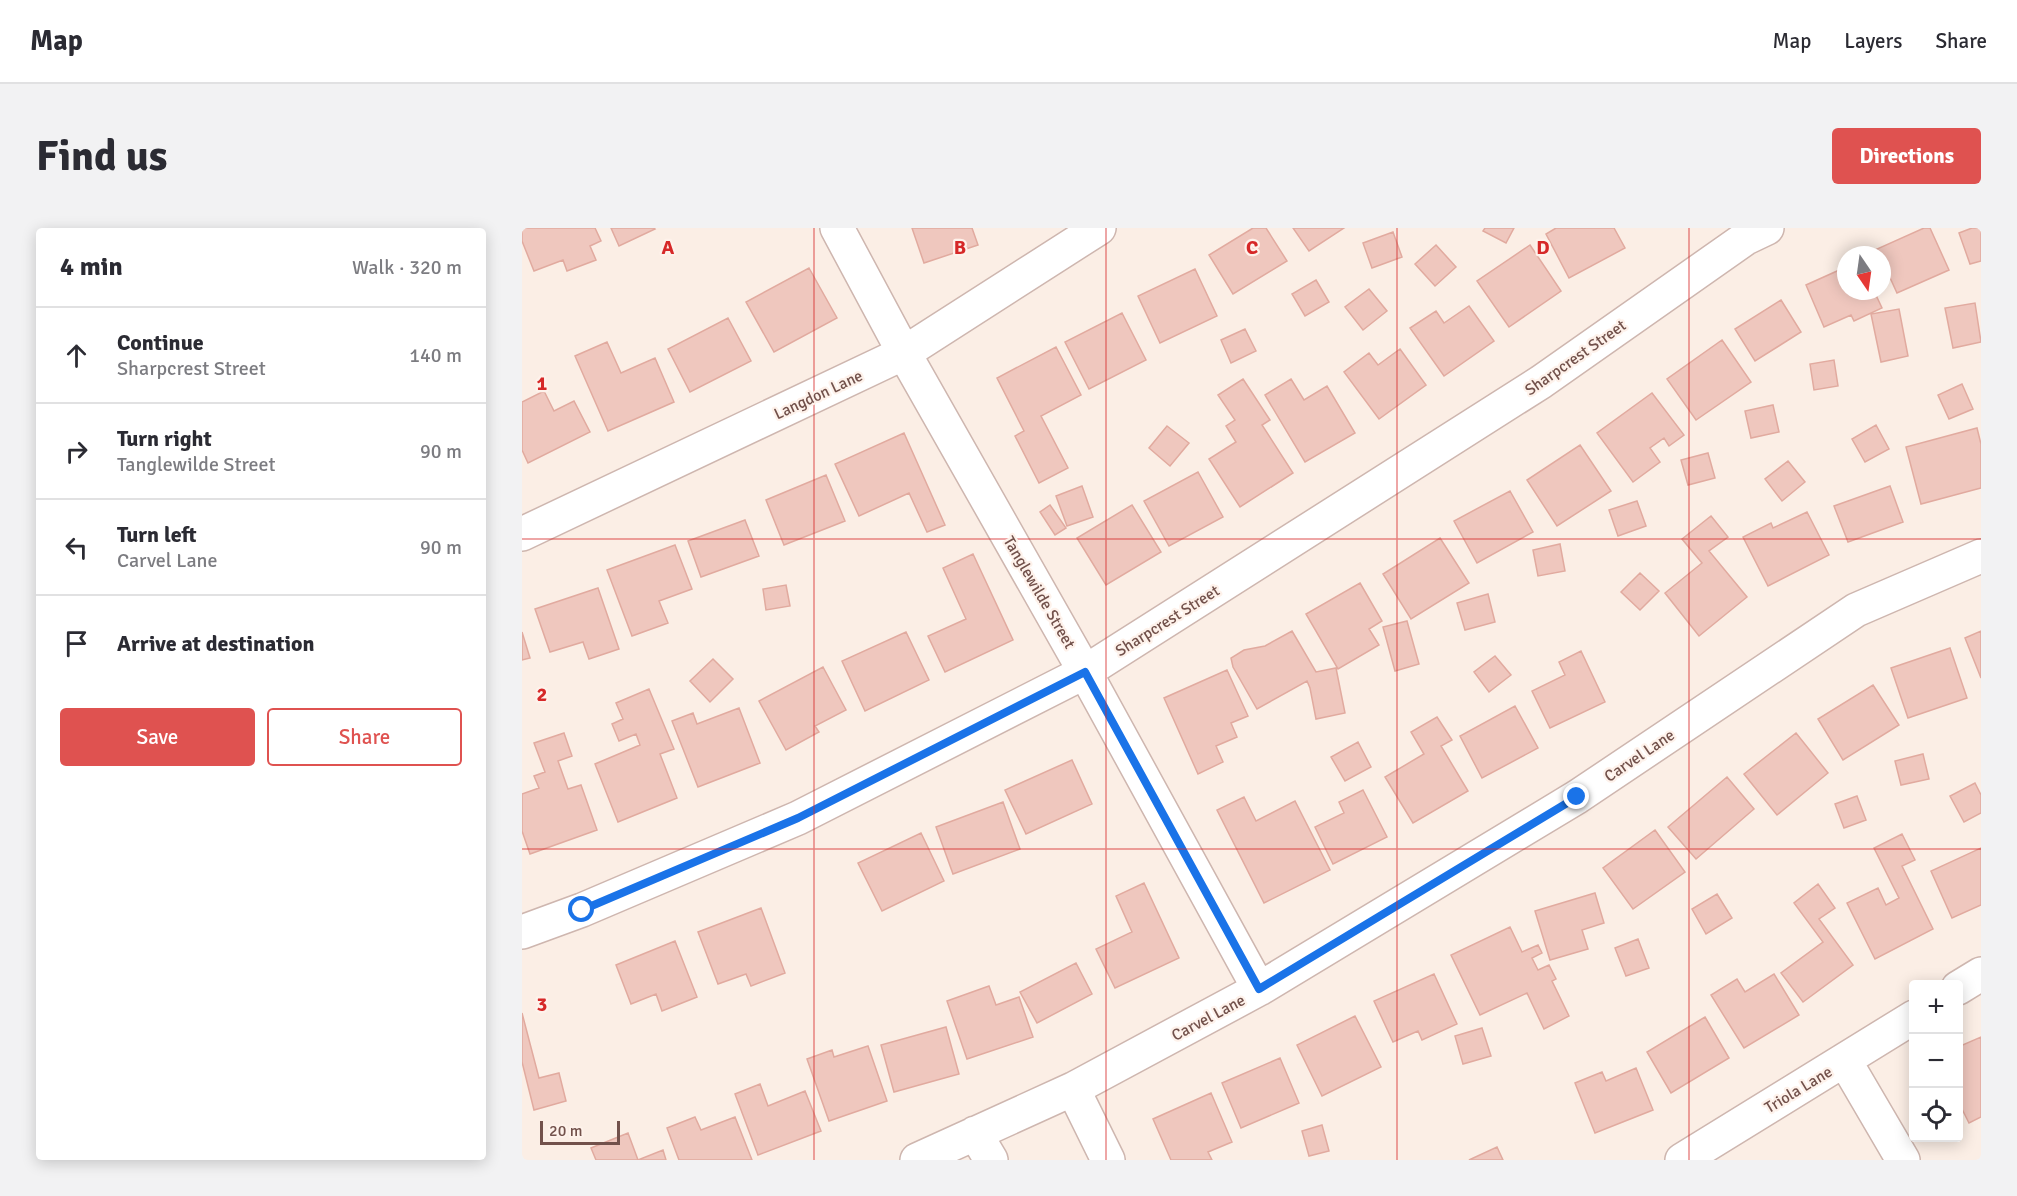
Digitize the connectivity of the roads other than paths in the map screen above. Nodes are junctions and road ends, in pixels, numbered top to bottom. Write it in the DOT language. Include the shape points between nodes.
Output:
graph roads {
  1 [pos="837,228"];
  2 [pos="1099,228"];
  3 [pos="1767,228"];
  4 [pos="904,353"];
  5 [pos="522,534"];
  6 [pos="1981,556"];
  7 [pos="1085,672"];
  8 [pos="522,932"];
  9 [pos="1981,974"];
  10 [pos="1963,985"];
  11 [pos="1259,989"];
  12 [pos="1909,1020"];
  13 [pos="1845,1060"];
  14 [pos="1072,1089"];
  15 [pos="983,1146"];
  16 [pos="1100,1157"];
  17 [pos="917,1160"];
  18 [pos="1682,1160"];
  19 [pos="1903,1160"];
  1 -- 4 [label="street, Tanglewilde Street"];
  2 -- 4 [label="street, Langdon Lane"];
  3 -- 7 [label="street, Sharpcrest Street" via="1746,238 1541,382"];
  4 -- 5 [label="street, Langdon Lane"];
  4 -- 7 [label="street, Tanglewilde Street"];
  6 -- 11 [label="street, Carvel Lane" via="1856,610 1577,797"];
  7 -- 8 [label="street, Sharpcrest Street" via="798,818"];
  7 -- 11 [label="street, Tanglewilde Street"];
  9 -- 10 [label="street"];
  11 -- 14 [label="street, Carvel Lane"];
  12 -- 13 [label="street, Triola Lane"];
  13 -- 18 [label="street, Triola Lane"];
  13 -- 19 [label="street"];
  14 -- 15 [label="street, Carvel Lane"];
  14 -- 16 [label="street"];
  15 -- 17 [label="street, Carvel Lane"];
}
